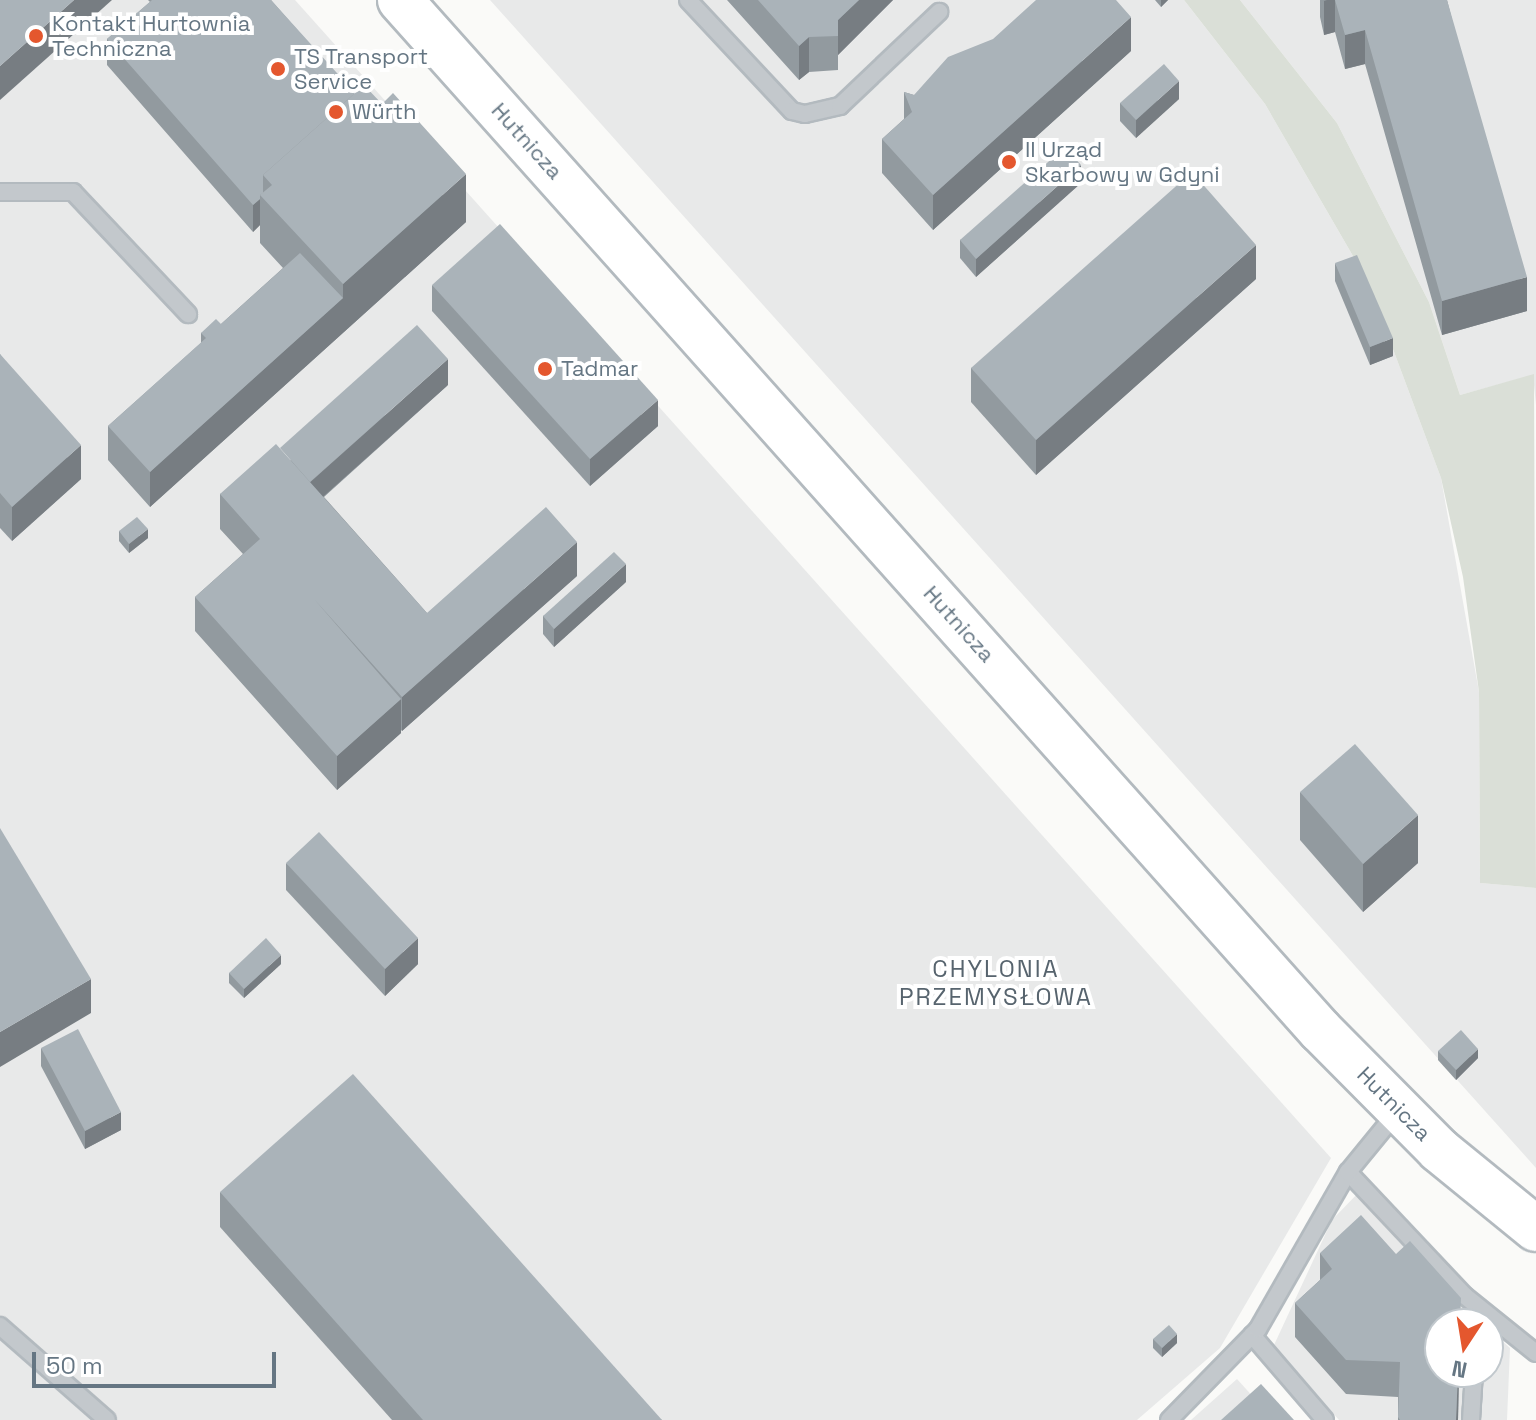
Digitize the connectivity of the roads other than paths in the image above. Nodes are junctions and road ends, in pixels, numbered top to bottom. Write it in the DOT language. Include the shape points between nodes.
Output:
graph roads {
  1 [pos="400,0"];
  2 [pos="688,0"];
  3 [pos="939,12"];
  4 [pos="0,192"];
  5 [pos="188,314"];
  6 [pos="1399,1110"];
  7 [pos="1348,1172"];
  8 [pos="1536,1229"];
  9 [pos="1473,1308"];
  10 [pos="0,1326"];
  11 [pos="1504,1332"];
  12 [pos="1252,1335"];
  13 [pos="1536,1353"];
  14 [pos="1473,1388"];
  15 [pos="107,1420"];
  16 [pos="1169,1420"];
  17 [pos="1325,1420"];
  18 [pos="1471,1420"];
  1 -- 6 [label="main road, Hutnicza"];
  2 -- 3 [label="lane" via="792,111 805,114 840,106"];
  4 -- 5 [label="lane" via="73,192"];
  6 -- 7 [label="lane"];
  6 -- 8 [label="main road, Hutnicza"];
  7 -- 9 [label="lane"];
  7 -- 12 [label="lane"];
  10 -- 15 [label="lane"];
  11 -- 13 [label="lane"];
  12 -- 16 [label="lane"];
  12 -- 17 [label="lane"];
  14 -- 18 [label="lane"];
}
